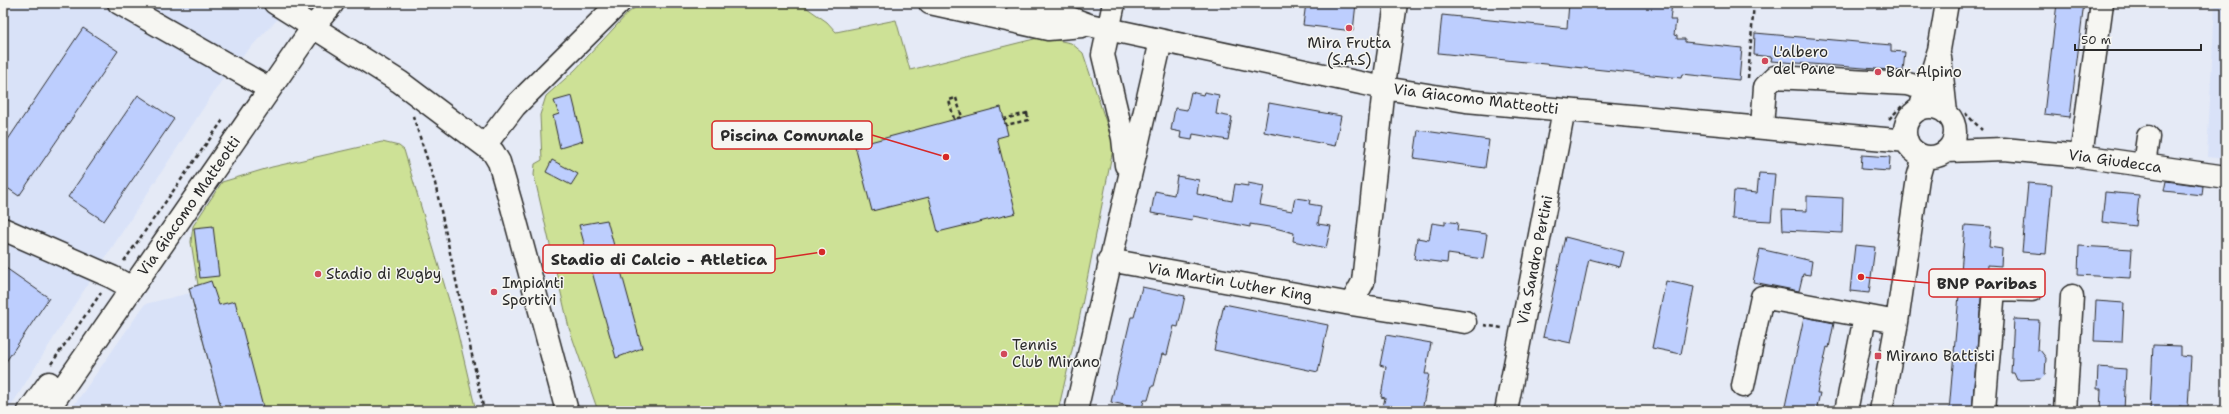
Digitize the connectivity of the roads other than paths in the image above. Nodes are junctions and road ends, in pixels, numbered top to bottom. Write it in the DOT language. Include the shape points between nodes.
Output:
graph roads {
  1 [pos="119,3"];
  2 [pos="275,3"];
  3 [pos="333,3"];
  4 [pos="619,3"];
  5 [pos="930,3"];
  6 [pos="1114,3"];
  7 [pos="1396,3"];
  8 [pos="1947,3"];
  9 [pos="2102,3"];
  10 [pos="1018,8"];
  11 [pos="309,16"];
  12 [pos="1099,28"];
  13 [pos="1161,41"];
  14 [pos="1939,50"];
  15 [pos="264,86"];
  16 [pos="1384,88"];
  17 [pos="1927,89"];
  18 [pos="1564,110"];
  19 [pos="1950,119"];
  20 [pos="1911,125"];
  21 [pos="1762,127"];
  22 [pos="2148,137"];
  23 [pos="486,145"];
  24 [pos="2004,149"];
  25 [pos="1947,151"];
  26 [pos="2081,156"];
  27 [pos="1924,157"];
  28 [pos="2144,165"];
  29 [pos="2226,177"];
  30 [pos="1128,178"];
  31 [pos="3,229"];
  32 [pos="1109,260"];
  33 [pos="119,281"];
  34 [pos="2032,290"];
  35 [pos="2072,296"];
  36 [pos="1351,304"];
  37 [pos="1865,317"];
  38 [pos="1465,322"];
  39 [pos="1897,322"];
  40 [pos="1743,386"];
  41 [pos="29,411"];
  42 [pos="47,411"];
  43 [pos="567,411"];
  44 [pos="1076,411"];
  45 [pos="1506,411"];
  46 [pos="1846,411"];
  47 [pos="1881,411"];
  48 [pos="1984,411"];
  49 [pos="2065,411"];
  1 -- 15 [label="street"];
  2 -- 11 [label="street"];
  3 -- 11 [label="street, Via Giacomo Matteotti"];
  4 -- 23 [label="street" via="515,106"];
  5 -- 10 [label="street, Via Giacomo Matteotti"];
  6 -- 12 [label="street"];
  7 -- 16 [label="street"];
  8 -- 14 [label="street"];
  9 -- 26 [label="street"];
  10 -- 12 [label="street, Via Giacomo Matteotti" via="1050,11"];
  11 -- 15 [label="street, Via Giacomo Matteotti"];
  11 -- 23 [label="street"];
  12 -- 13 [label="street, Via Giacomo Matteotti"];
  12 -- 30 [label="street" via="1123,138"];
  13 -- 16 [label="street, Via Giacomo Matteotti"];
  13 -- 30 [label="street"];
  14 -- 17 [label="street"];
  14 -- 19 [label="street"];
  15 -- 33 [label="street, Via Giacomo Matteotti"];
  16 -- 18 [label="street, Via Giacomo Matteotti" via="1466,101"];
  16 -- 36 [label="street" via="1363,282"];
  17 -- 20 [label="street"];
  17 -- 21 [label="street" via="1907,84 1775,77 1765,87"];
  18 -- 21 [label="street, Via Giacomo Matteotti"];
  18 -- 45 [label="street, Via Sandro Pertini"];
  19 -- 20 [label="street" via="1932,108"];
  19 -- 24 [label="street, Via Giudecca" via="1980,140"];
  19 -- 25 [label="street" via="1954,138"];
  20 -- 21 [label="street, Via Giacomo Matteotti" via="1868,136"];
  20 -- 27 [label="street" via="1911,148"];
  22 -- 28 [label="street"];
  23 -- 43 [label="street" via="499,162"];
  24 -- 25 [label="street, Via Giudecca"];
  24 -- 26 [label="street, Via Giudecca"];
  25 -- 27 [label="street" via="1932,157"];
  26 -- 28 [label="street, Via Giudecca"];
  27 -- 39 [label="street" via="1918,178"];
  28 -- 29 [label="street, Via Giudecca"];
  30 -- 32 [label="street"];
  31 -- 33 [label="street"];
  32 -- 36 [label="street, Via Martin Luther King"];
  32 -- 44 [label="street"];
  33 -- 41 [label="street, Via Giacomo Matteotti"];
  33 -- 42 [label="street, Via Giacomo Matteotti"];
  34 -- 48 [label="street" via="1994,289"];
  35 -- 49 [label="street"];
  36 -- 38 [label="street, Via Martin Luther King"];
  37 -- 39 [label="street"];
  37 -- 40 [label="street" via="1762,297"];
  37 -- 46 [label="street"];
  39 -- 47 [label="street"];
}
